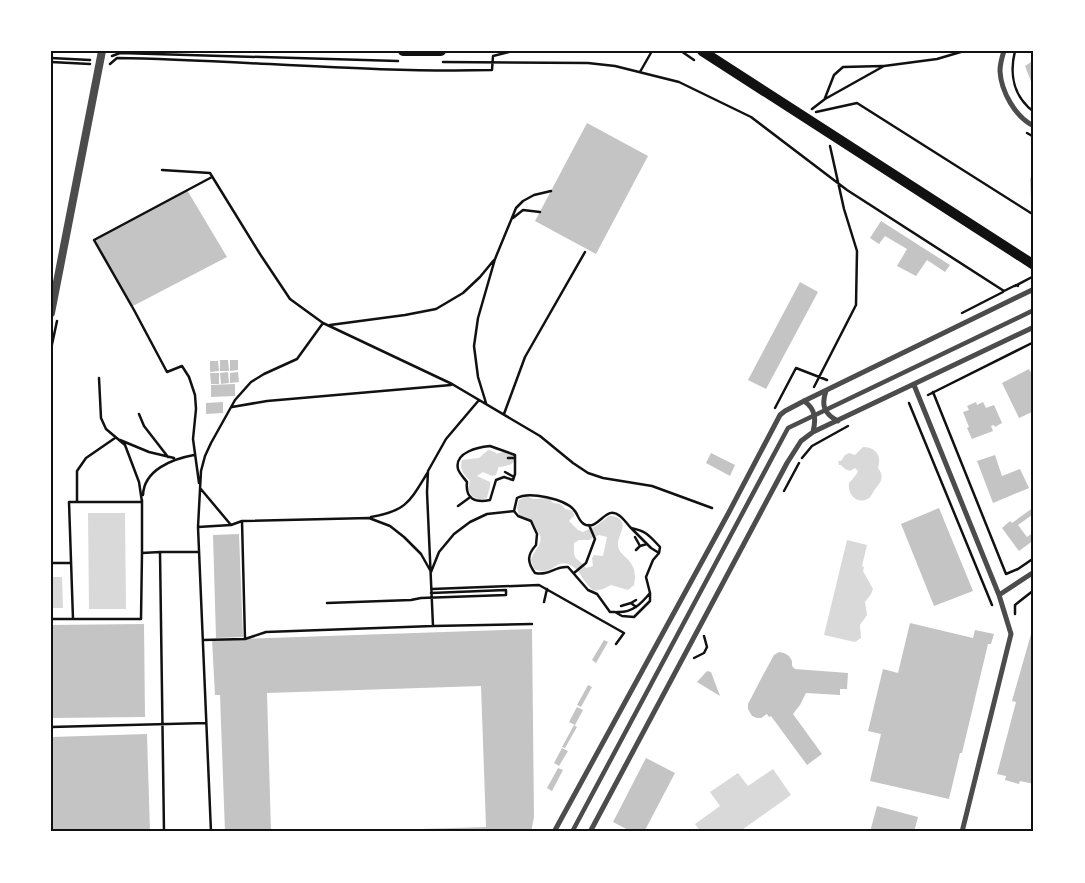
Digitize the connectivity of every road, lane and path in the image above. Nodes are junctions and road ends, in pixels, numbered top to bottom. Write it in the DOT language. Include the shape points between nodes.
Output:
graph roads {
  1 [pos="102,51"];
  2 [pos="441,51"];
  3 [pos="513,51"];
  4 [pos="652,51"];
  5 [pos="702,51"];
  6 [pos="964,51"];
  7 [pos="1004,51"];
  8 [pos="1015,51"];
  9 [pos="133,52"];
  10 [pos="404,56"];
  11 [pos="51,58"];
  12 [pos="131,59"];
  13 [pos="51,62"];
  14 [pos="100,62"];
  15 [pos="435,62"];
  16 [pos="494,64"];
  17 [pos="884,66"];
  18 [pos="640,72"];
  19 [pos="825,99"];
  20 [pos="811,110"];
  21 [pos="814,112"];
  22 [pos="1034,112"];
  23 [pos="1034,126"];
  24 [pos="828,132"];
  25 [pos="162,170"];
  26 [pos="212,176"];
  27 [pos="839,184"];
  28 [pos="551,191"];
  29 [pos="540,212"];
  30 [pos="1034,215"];
  31 [pos="512,218"];
  32 [pos="585,252"];
  33 [pos="495,259"];
  34 [pos="1034,265"];
  35 [pos="1034,289"];
  36 [pos="1004,291"];
  37 [pos="1034,310"];
  38 [pos="51,313"];
  39 [pos="323,323"];
  40 [pos="328,325"];
  41 [pos="1034,327"];
  42 [pos="99,378"];
  43 [pos="452,384"];
  44 [pos="914,384"];
  45 [pos="827,390"];
  46 [pos="933,392"];
  47 [pos="479,400"];
  48 [pos="805,401"];
  49 [pos="909,403"];
  50 [pos="486,404"];
  51 [pos="231,407"];
  52 [pos="825,410"];
  53 [pos="139,414"];
  54 [pos="504,414"];
  55 [pos="815,415"];
  56 [pos="838,421"];
  57 [pos="813,432"];
  58 [pos="114,438"];
  59 [pos="194,455"];
  60 [pos="169,458"];
  61 [pos="175,458"];
  62 [pos="508,458"];
  63 [pos="515,458"];
  64 [pos="428,471"];
  65 [pos="506,472"];
  66 [pos="514,477"];
  67 [pos="200,487"];
  68 [pos="469,498"];
  69 [pos="77,502"];
  70 [pos="142,502"];
  71 [pos="458,506"];
  72 [pos="712,508"];
  73 [pos="514,511"];
  74 [pos="369,518"];
  75 [pos="242,521"];
  76 [pos="231,525"];
  77 [pos="198,527"];
  78 [pos="590,527"];
  79 [pos="630,528"];
  80 [pos="635,538"];
  81 [pos="647,544"];
  82 [pos="640,546"];
  83 [pos="636,550"];
  84 [pos="160,552"];
  85 [pos="199,552"];
  86 [pos="142,553"];
  87 [pos="659,553"];
  88 [pos="1034,558"];
  89 [pos="51,563"];
  90 [pos="71,563"];
  91 [pos="431,572"];
  92 [pos="575,572"];
  93 [pos="1034,572"];
  94 [pos="431,588"];
  95 [pos="547,589"];
  96 [pos="432,593"];
  97 [pos="650,593"];
  98 [pos="999,595"];
  99 [pos="636,600"];
  100 [pos="544,602"];
  101 [pos="327,603"];
  102 [pos="631,603"];
  103 [pos="621,606"];
  104 [pos="636,607"];
  105 [pos="992,607"];
  106 [pos="615,612"];
  107 [pos="51,619"];
  108 [pos="73,619"];
  109 [pos="532,624"];
  110 [pos="433,626"];
  111 [pos="245,639"];
  112 [pos="203,640"];
  113 [pos="616,644"];
  114 [pos="206,723"];
  115 [pos="163,724"];
  116 [pos="51,727"];
  117 [pos="164,832"];
  118 [pos="211,832"];
  119 [pos="554,832"];
  120 [pos="572,832"];
  121 [pos="590,832"];
  122 [pos="962,832"];
  1 -- 14 [label="street"];
  2 -- 10 [label="main road"];
  3 -- 16 [label="path" via="493,56"];
  4 -- 18 [label="path"];
  5 -- 24 [label="main road"];
  6 -- 17 [label="path" via="937,59"];
  7 -- 23 [label="street" via="1000,72 1009,101 1019,115"];
  8 -- 22 [label="path" via="1012,69 1017,94"];
  9 -- 10 [label="path"];
  9 -- 12 [label="path"];
  9 -- 14 [label="path" via="120,53"];
  11 -- 14 [label="path"];
  12 -- 14 [label="path" via="117,58 109,65"];
  12 -- 16 [label="path" via="430,70 492,70"];
  13 -- 14 [label="path"];
  14 -- 38 [label="street"];
  15 -- 16 [label="path"];
  16 -- 18 [label="path" via="588,63"];
  17 -- 19 [label="path"];
  17 -- 19 [label="path" via="843,67 834,75"];
  18 -- 27 [label="path" via="679,82 751,117"];
  19 -- 20 [label="path"];
  21 -- 30 [label="path" via="857,103"];
  24 -- 27 [label="path"];
  24 -- 34 [label="main road"];
  25 -- 26 [label="path" via="210,173"];
  26 -- 39 [label="path" via="290,299"];
  26 -- 59 [label="path" via="94,240 167,372 182,366 189,377 196,410"];
  27 -- 36 [label="path"];
  27 -- 48 [label="path" via="856,251 856,305"];
  28 -- 31 [label="path" via="523,201"];
  29 -- 31 [label="path" via="523,210"];
  31 -- 33 [label="path"];
  32 -- 54 [label="path" via="525,357"];
  33 -- 40 [label="path" via="463,293 436,309"];
  33 -- 50 [label="path" via="478,318 474,346"];
  35 -- 45 [label="street"];
  37 -- 52 [label="street"];
  39 -- 40 [label="path"];
  39 -- 51 [label="path" via="297,359 251,382"];
  40 -- 43 [label="path"];
  41 -- 44 [label="street"];
  42 -- 58 [label="path" via="101,418"];
  43 -- 47 [label="path"];
  43 -- 51 [label="path"];
  44 -- 56 [label="street"];
  44 -- 98 [label="street"];
  45 -- 48 [label="street"];
  45 -- 52 [label="street" via="823,402"];
  46 -- 88 [label="path" via="1006,574"];
  47 -- 50 [label="path"];
  47 -- 64 [label="path" via="446,439"];
  48 -- 55 [label="street"];
  48 -- 119 [label="street" via="785,411 776,420 724,523"];
  49 -- 105 [label="path"];
  50 -- 54 [label="path"];
  51 -- 67 [label="path" via="204,456"];
  52 -- 55 [label="street"];
  52 -- 56 [label="street"];
  53 -- 60 [label="path" via="144,426"];
  54 -- 72 [label="path" via="540,436 588,473 652,486"];
  55 -- 57 [label="street"];
  55 -- 120 [label="street" via="788,428"];
  56 -- 57 [label="street"];
  57 -- 121 [label="street" via="801,441 787,464"];
  58 -- 60 [label="path"];
  58 -- 69 [label="path" via="86,458 77,471"];
  58 -- 70 [label="path" via="124,445 133,463 140,482"];
  59 -- 61 [label="path"];
  59 -- 67 [label="path"];
  60 -- 61 [label="path"];
  61 -- 70 [label="path" via="150,474 143,486"];
  62 -- 63 [label="path"];
  63 -- 66 [label="path"];
  63 -- 68 [label="path" via="515,455 490,446 476,448 462,456 458,471 466,482"];
  64 -- 74 [label="path" via="403,507 390,514"];
  64 -- 91 [label="path"];
  65 -- 66 [label="path"];
  66 -- 68 [label="path" via="513,480 504,477 496,480 490,500 474,501"];
  67 -- 76 [label="path"];
  67 -- 77 [label="path"];
  68 -- 71 [label="path"];
  69 -- 70 [label="path"];
  69 -- 90 [label="path" via="69,502"];
  70 -- 86 [label="path"];
  73 -- 78 [label="path" via="517,498 522,495 550,497 574,509 580,520"];
  73 -- 91 [label="path" via="487,514 470,522 438,552"];
  73 -- 92 [label="path" via="531,521 537,534 536,545 528,558 535,573 543,575 561,566"];
  74 -- 75 [label="path"];
  74 -- 91 [label="path" via="390,526 404,537 421,554"];
  75 -- 76 [label="path"];
  75 -- 111 [label="path"];
  76 -- 77 [label="path"];
  77 -- 85 [label="path"];
  78 -- 79 [label="path" via="611,513 620,516"];
  78 -- 92 [label="path" via="595,539 586,563"];
  79 -- 81 [label="path"];
  79 -- 87 [label="path" via="646,532 660,547"];
  80 -- 82 [label="path"];
  81 -- 82 [label="path"];
  81 -- 87 [label="path" via="650,550"];
  82 -- 83 [label="path"];
  84 -- 85 [label="path"];
  84 -- 86 [label="path"];
  84 -- 115 [label="path"];
  85 -- 112 [label="path"];
  86 -- 108 [label="path" via="141,619"];
  87 -- 97 [label="path" via="646,577"];
  89 -- 90 [label="path"];
  90 -- 108 [label="path"];
  91 -- 94 [label="path"];
  92 -- 106 [label="path" via="588,590 597,594 610,612"];
  93 -- 98 [label="street"];
  94 -- 95 [label="path" via="540,585"];
  94 -- 96 [label="path"];
  95 -- 100 [label="path"];
  95 -- 113 [label="path" via="624,633"];
  96 -- 101 [label="path" via="506,590 506,595"];
  96 -- 110 [label="path"];
  97 -- 104 [label="path"];
  97 -- 106 [label="path" via="650,601 634,617"];
  98 -- 122 [label="street" via="1011,634"];
  99 -- 102 [label="path"];
  102 -- 103 [label="path"];
  102 -- 104 [label="path"];
  104 -- 106 [label="path" via="627,613"];
  107 -- 108 [label="path"];
  109 -- 110 [label="path"];
  110 -- 111 [label="path" via="266,632"];
  111 -- 112 [label="path"];
  112 -- 114 [label="path"];
  114 -- 115 [label="path"];
  114 -- 118 [label="path"];
  115 -- 116 [label="path"];
  115 -- 117 [label="path"];
}
